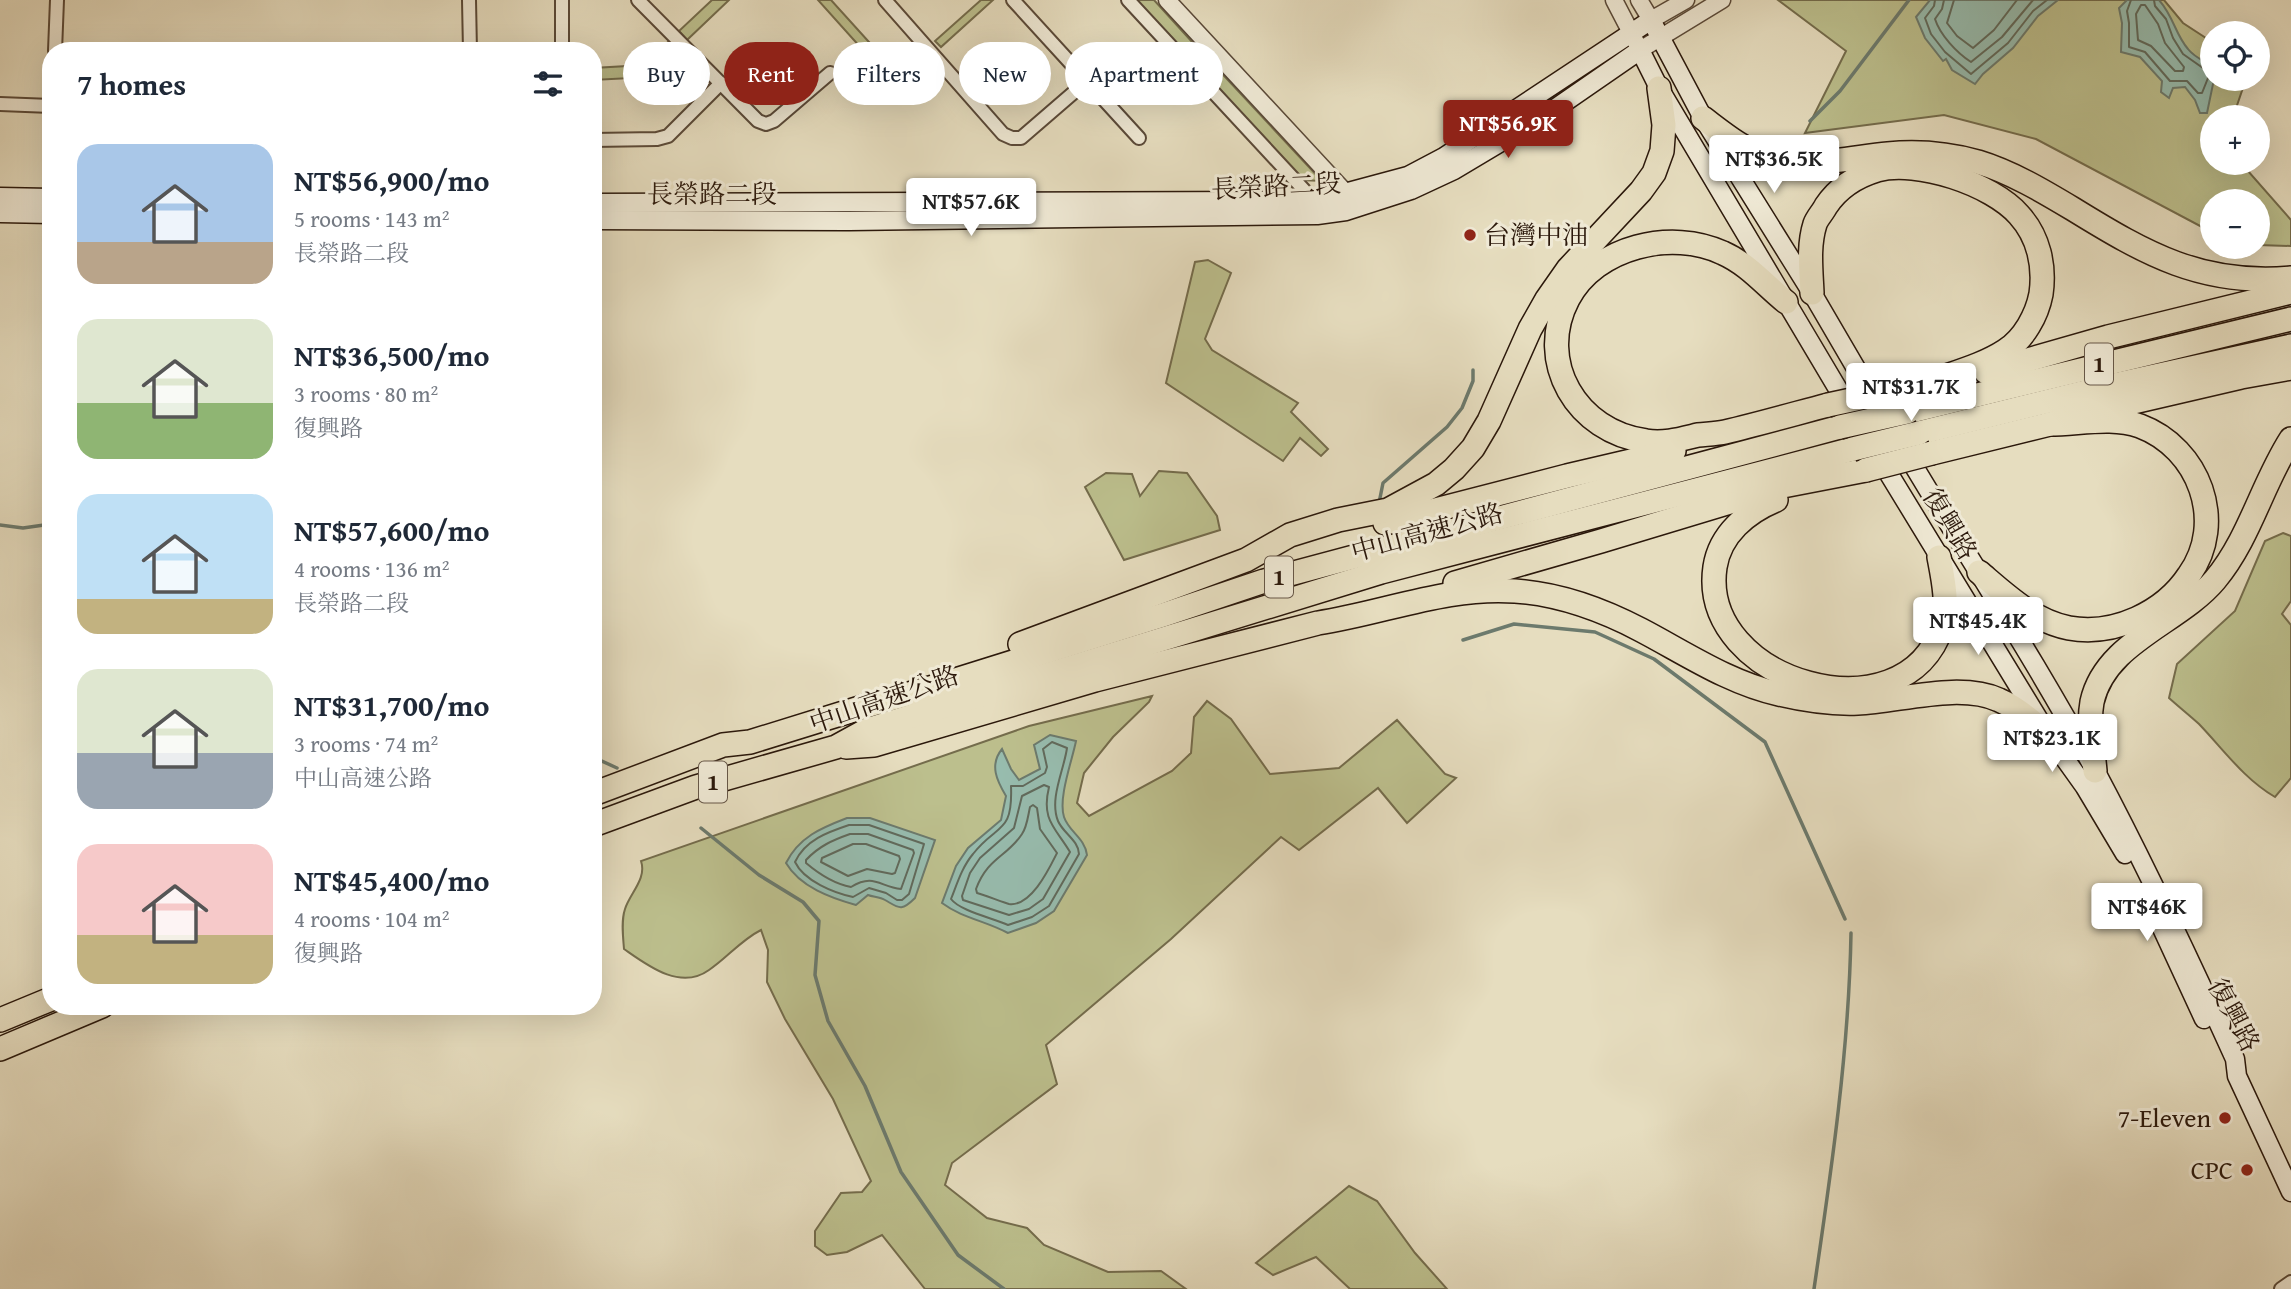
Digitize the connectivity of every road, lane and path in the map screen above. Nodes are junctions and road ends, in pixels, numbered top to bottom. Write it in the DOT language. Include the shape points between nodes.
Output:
graph roads {
  1 [pos="57,0"];
  2 [pos="469,0"];
  3 [pos="562,0"];
  4 [pos="638,0"];
  5 [pos="885,0"];
  6 [pos="1013,0"];
  7 [pos="1128,0"];
  8 [pos="1167,0"];
  9 [pos="1614,0"];
  10 [pos="1639,0"];
  11 [pos="1686,0"];
  12 [pos="1722,0"];
  13 [pos="1651,20"];
  14 [pos="1631,33"];
  15 [pos="1661,38"];
  16 [pos="55,42"];
  17 [pos="470,42"];
  18 [pos="562,42"];
  19 [pos="1640,50"];
  20 [pos="1065,56"];
  21 [pos="830,72"];
  22 [pos="721,83"];
  23 [pos="1659,88"];
  24 [pos="1065,99"];
  25 [pos="0,104"];
  26 [pos="1109,105"];
  27 [pos="42,106"];
  28 [pos="1703,118"];
  29 [pos="1139,138"];
  30 [pos="602,140"];
  31 [pos="0,197"];
  32 [pos="42,198"];
  33 [pos="1346,202"];
  34 [pos="602,206"];
  35 [pos="1320,207"];
  36 [pos="622,212"];
  37 [pos="0,213"];
  38 [pos="42,214"];
  39 [pos="602,218"];
  40 [pos="2291,278"];
  41 [pos="2291,292"];
  42 [pos="1812,293"];
  43 [pos="1786,302"];
  44 [pos="2291,319"];
  45 [pos="2291,346"];
  46 [pos="2291,368"];
  47 [pos="1927,383"];
  48 [pos="2050,424"];
  49 [pos="1723,432"];
  50 [pos="2291,439"];
  51 [pos="1831,478"];
  52 [pos="1939,557"];
  53 [pos="1246,560"];
  54 [pos="1979,572"];
  55 [pos="1318,623"];
  56 [pos="2050,738"];
  57 [pos="723,745"];
  58 [pos="836,747"];
  59 [pos="2095,771"];
  60 [pos="602,791"];
  61 [pos="602,822"];
  62 [pos="42,1003"];
  63 [pos="81,1015"];
  64 [pos="0,1020"];
  65 [pos="0,1049"];
  66 [pos="2237,1076"];
  67 [pos="2291,1192"];
  68 [pos="2291,1282"];
  69 [pos="2281,1289"];
  1 -- 16 [label="street"];
  2 -- 17 [label="street"];
  3 -- 18 [label="street"];
  4 -- 22 [label="street"];
  5 -- 24 [label="street" via="1003,134 1021,138"];
  6 -- 20 [label="street"];
  7 -- 35 [label="street"];
  8 -- 33 [label="street"];
  9 -- 14 [label="street, 復興路"];
  10 -- 13 [label="street, 復興路"];
  11 -- 13 [label="street"];
  12 -- 15 [label="street, 長榮路二段"];
  13 -- 14 [label="main road, 長榮路二段"];
  13 -- 15 [label="main road, 復興路"];
  14 -- 19 [label="street, 復興路"];
  14 -- 33 [label="main road, 長榮路二段" via="1444,157"];
  15 -- 19 [label="street, 長榮路二段"];
  15 -- 28 [label="main road, 復興路"];
  19 -- 23 [label="main road, 復興路"];
  19 -- 33 [label="main road, 長榮路二段" via="1543,117 1454,170 1411,190"];
  21 -- 22 [label="street" via="766,124"];
  22 -- 30 [label="street" via="668,136"];
  23 -- 43 [label="main road, 復興路"];
  23 -- 53 [label="highway" via="1664,125 1654,173 1547,299 1489,421 1467,454 1436,484 1388,510 1290,535"];
  25 -- 27 [label="street"];
  26 -- 29 [label="street"];
  28 -- 40 [label="highway" via="1751,151 1797,163 1890,154 1955,156 2022,181 2118,237 2183,267 2219,277"];
  28 -- 42 [label="main road, 復興路"];
  31 -- 32 [label="main road"];
  33 -- 35 [label="main road, 長榮路二段"];
  34 -- 36 [label="main road, 長榮路二段"];
  35 -- 36 [label="main road, 長榮路二段"];
  36 -- 39 [label="main road, 長榮路二段"];
  37 -- 38 [label="main road"];
  41 -- 47 [label="highway" via="1949,382"];
  42 -- 47 [label="highway" via="1810,253 1815,222 1832,197 1855,179 1880,169 1911,169 1951,175 1998,197 2020,215 2034,236 2042,261 2038,309 2007,350"];
  42 -- 54 [label="main road, 復興路"];
  43 -- 49 [label="highway" via="1724,253 1677,242 1651,243 1605,261 1569,298 1557,338 1557,358 1563,379 1586,414 1622,437 1648,442"];
  43 -- 52 [label="main road, 復興路"];
  44 -- 57 [label="highway, 中山高速公路 / 1, bridge" via="1840,427 1264,581 927,689 750,742"];
  45 -- 58 [label="highway, 中山高速公路 / 1, bridge" via="1853,449 1381,572 867,730"];
  46 -- 48 [label="highway"];
  47 -- 49 [label="highway, bridge"];
  48 -- 51 [label="highway, bridge"];
  48 -- 54 [label="highway" via="2139,426 2180,453 2203,490 2206,515 2198,558 2189,575 2154,609 2118,626 2093,629 2043,618 2019,606"];
  49 -- 53 [label="highway" via="1671,452"];
  50 -- 59 [label="highway" via="2241,542 2214,581 2185,609 2111,663 2098,680 2091,723"];
  51 -- 52 [label="highway" via="1756,508 1733,529 1717,556 1713,586 1718,611 1750,654 1806,682 1835,688 1860,689 1911,672 1932,649 1943,624"];
  51 -- 55 [label="highway" via="1783,486 1505,570 1336,614"];
  52 -- 56 [label="main road, 復興路"];
  53 -- 57 [label="highway" via="979,660 745,731"];
  54 -- 59 [label="main road, 復興路"];
  55 -- 56 [label="highway" via="1436,596 1478,591 1544,594 1603,611 1722,673 1779,694 1855,703 1971,693 1998,699"];
  55 -- 58 [label="highway" via="1095,680 874,745"];
  56 -- 66 [label="main road, 復興路" via="2115,835 2224,1062"];
  57 -- 60 [label="highway, 中山高速公路 / 1"];
  58 -- 61 [label="highway, 中山高速公路 / 1" via="696,787"];
  59 -- 66 [label="main road, 復興路" via="2178,933 2235,1059"];
  62 -- 64 [label="highway"];
  63 -- 65 [label="highway"];
  66 -- 67 [label="main road, 復興路"];
  68 -- 69 [label="street"];
}
